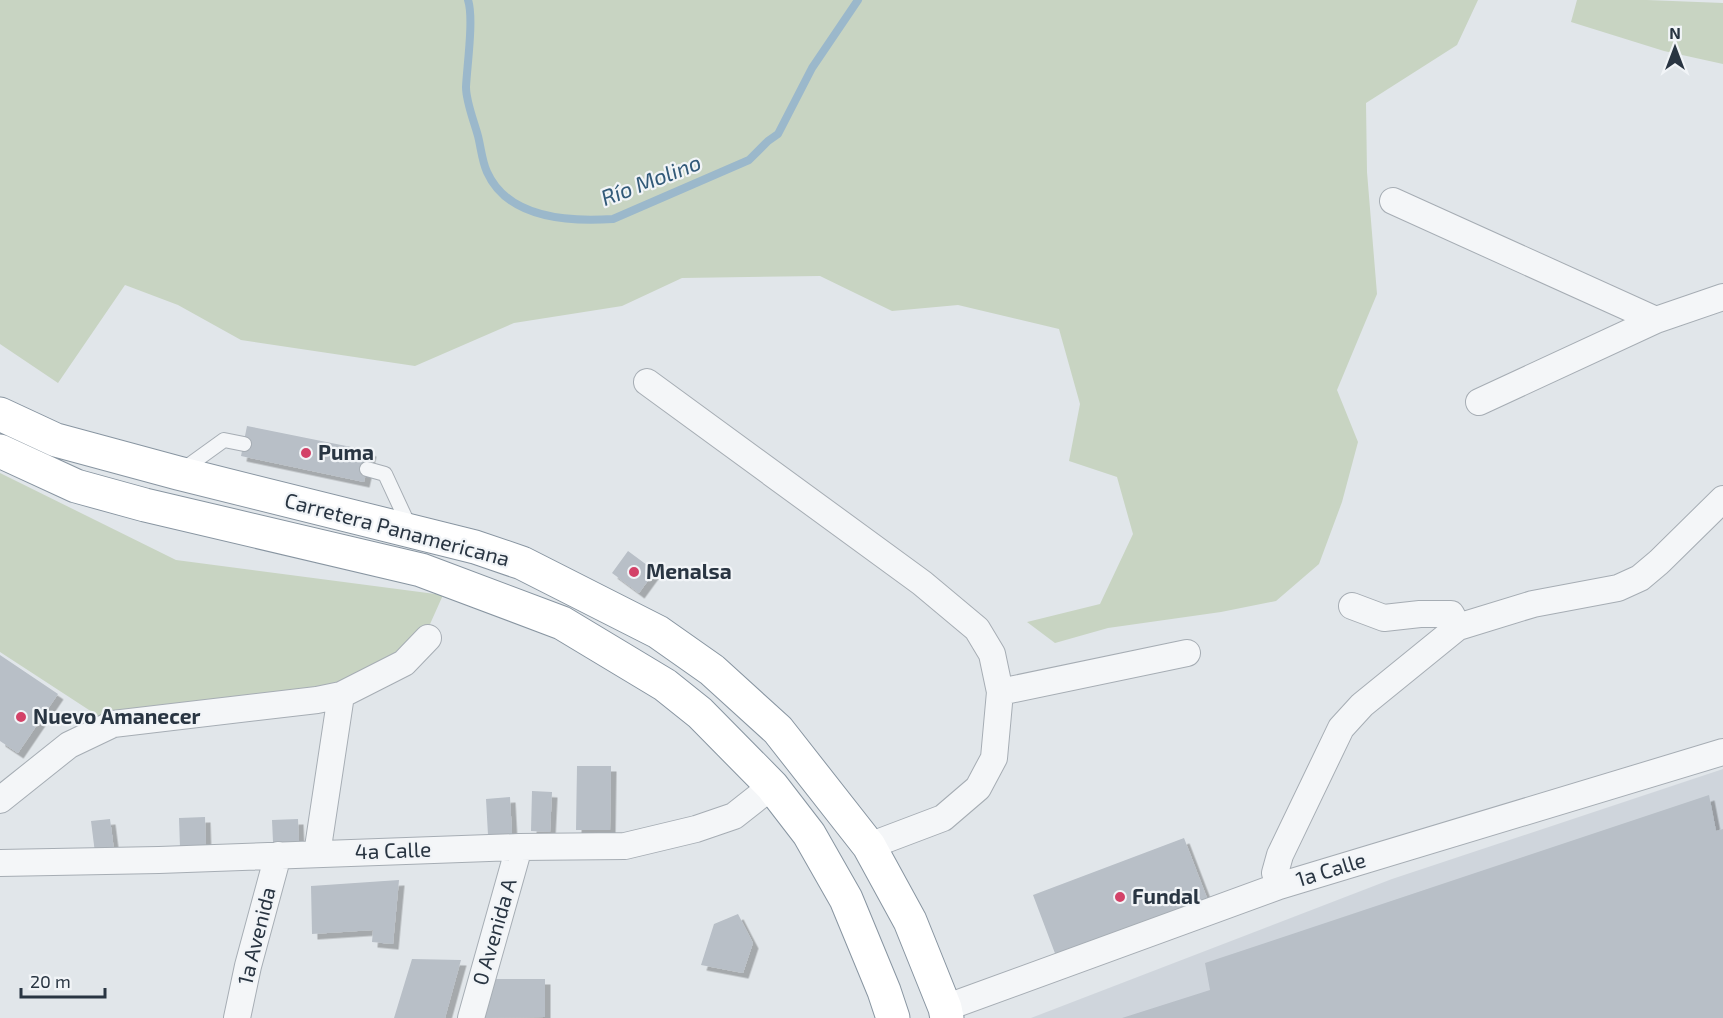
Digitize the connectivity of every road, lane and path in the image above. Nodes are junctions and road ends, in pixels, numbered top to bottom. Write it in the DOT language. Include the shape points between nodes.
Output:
graph roads {
  1 [pos="1393,201"];
  2 [pos="1723,297"];
  3 [pos="1656,320"];
  4 [pos="647,382"];
  5 [pos="1479,402"];
  6 [pos="0,414"];
  7 [pos="244,444"];
  8 [pos="0,451"];
  9 [pos="367,469"];
  10 [pos="178,473"];
  11 [pos="1723,499"];
  12 [pos="411,530"];
  13 [pos="1352,606"];
  14 [pos="1458,627"];
  15 [pos="428,638"];
  16 [pos="1187,652"];
  17 [pos="1000,692"];
  18 [pos="341,695"];
  19 [pos="1723,752"];
  20 [pos="772,786"];
  21 [pos="0,800"];
  22 [pos="869,846"];
  23 [pos="519,847"];
  24 [pos="317,854"];
  25 [pos="278,855"];
  26 [pos="0,863"];
  27 [pos="1279,886"];
  28 [pos="946,1013"];
  29 [pos="237,1018"];
  30 [pos="471,1018"];
  31 [pos="893,1018"];
  1 -- 3 [label="street"];
  2 -- 3 [label="street"];
  3 -- 5 [label="street"];
  4 -- 17 [label="street" via="922,583 977,629 992,654"];
  6 -- 10 [label="highway, Carretera Panamericana" via="56,440"];
  7 -- 10 [label="lane" via="224,440"];
  8 -- 20 [label="highway, Carretera Panamericana" via="76,486 421,570 562,623 665,685 700,713"];
  9 -- 12 [label="lane" via="385,474"];
  10 -- 12 [label="highway, Carretera Panamericana"];
  11 -- 14 [label="street" via="1640,578 1618,588 1533,604"];
  12 -- 22 [label="highway, Carretera Panamericana" via="522,563 658,632 712,670 778,730"];
  13 -- 14 [label="street" via="1384,618 1451,614"];
  14 -- 27 [label="street" via="1362,705 1341,728 1280,855 1275,873"];
  15 -- 18 [label="street" via="404,663"];
  16 -- 17 [label="street"];
  17 -- 22 [label="street" via="994,758 978,788 943,818"];
  18 -- 21 [label="street" via="112,724 69,745"];
  18 -- 24 [label="street"];
  19 -- 27 [label="street, 1a Calle"];
  20 -- 23 [label="street, 4a Calle" via="734,816 696,829 625,846"];
  20 -- 31 [label="highway, Carretera Panamericana" via="809,834 846,898"];
  22 -- 28 [label="highway, Carretera Panamericana" via="910,921"];
  23 -- 24 [label="street, 4a Calle"];
  23 -- 30 [label="street, 0 Avenida A"];
  24 -- 25 [label="street, 4a Calle"];
  25 -- 26 [label="street, 4a Calle"];
  25 -- 29 [label="street, 1a Avenida"];
  27 -- 28 [label="street, 1a Calle"];
}
